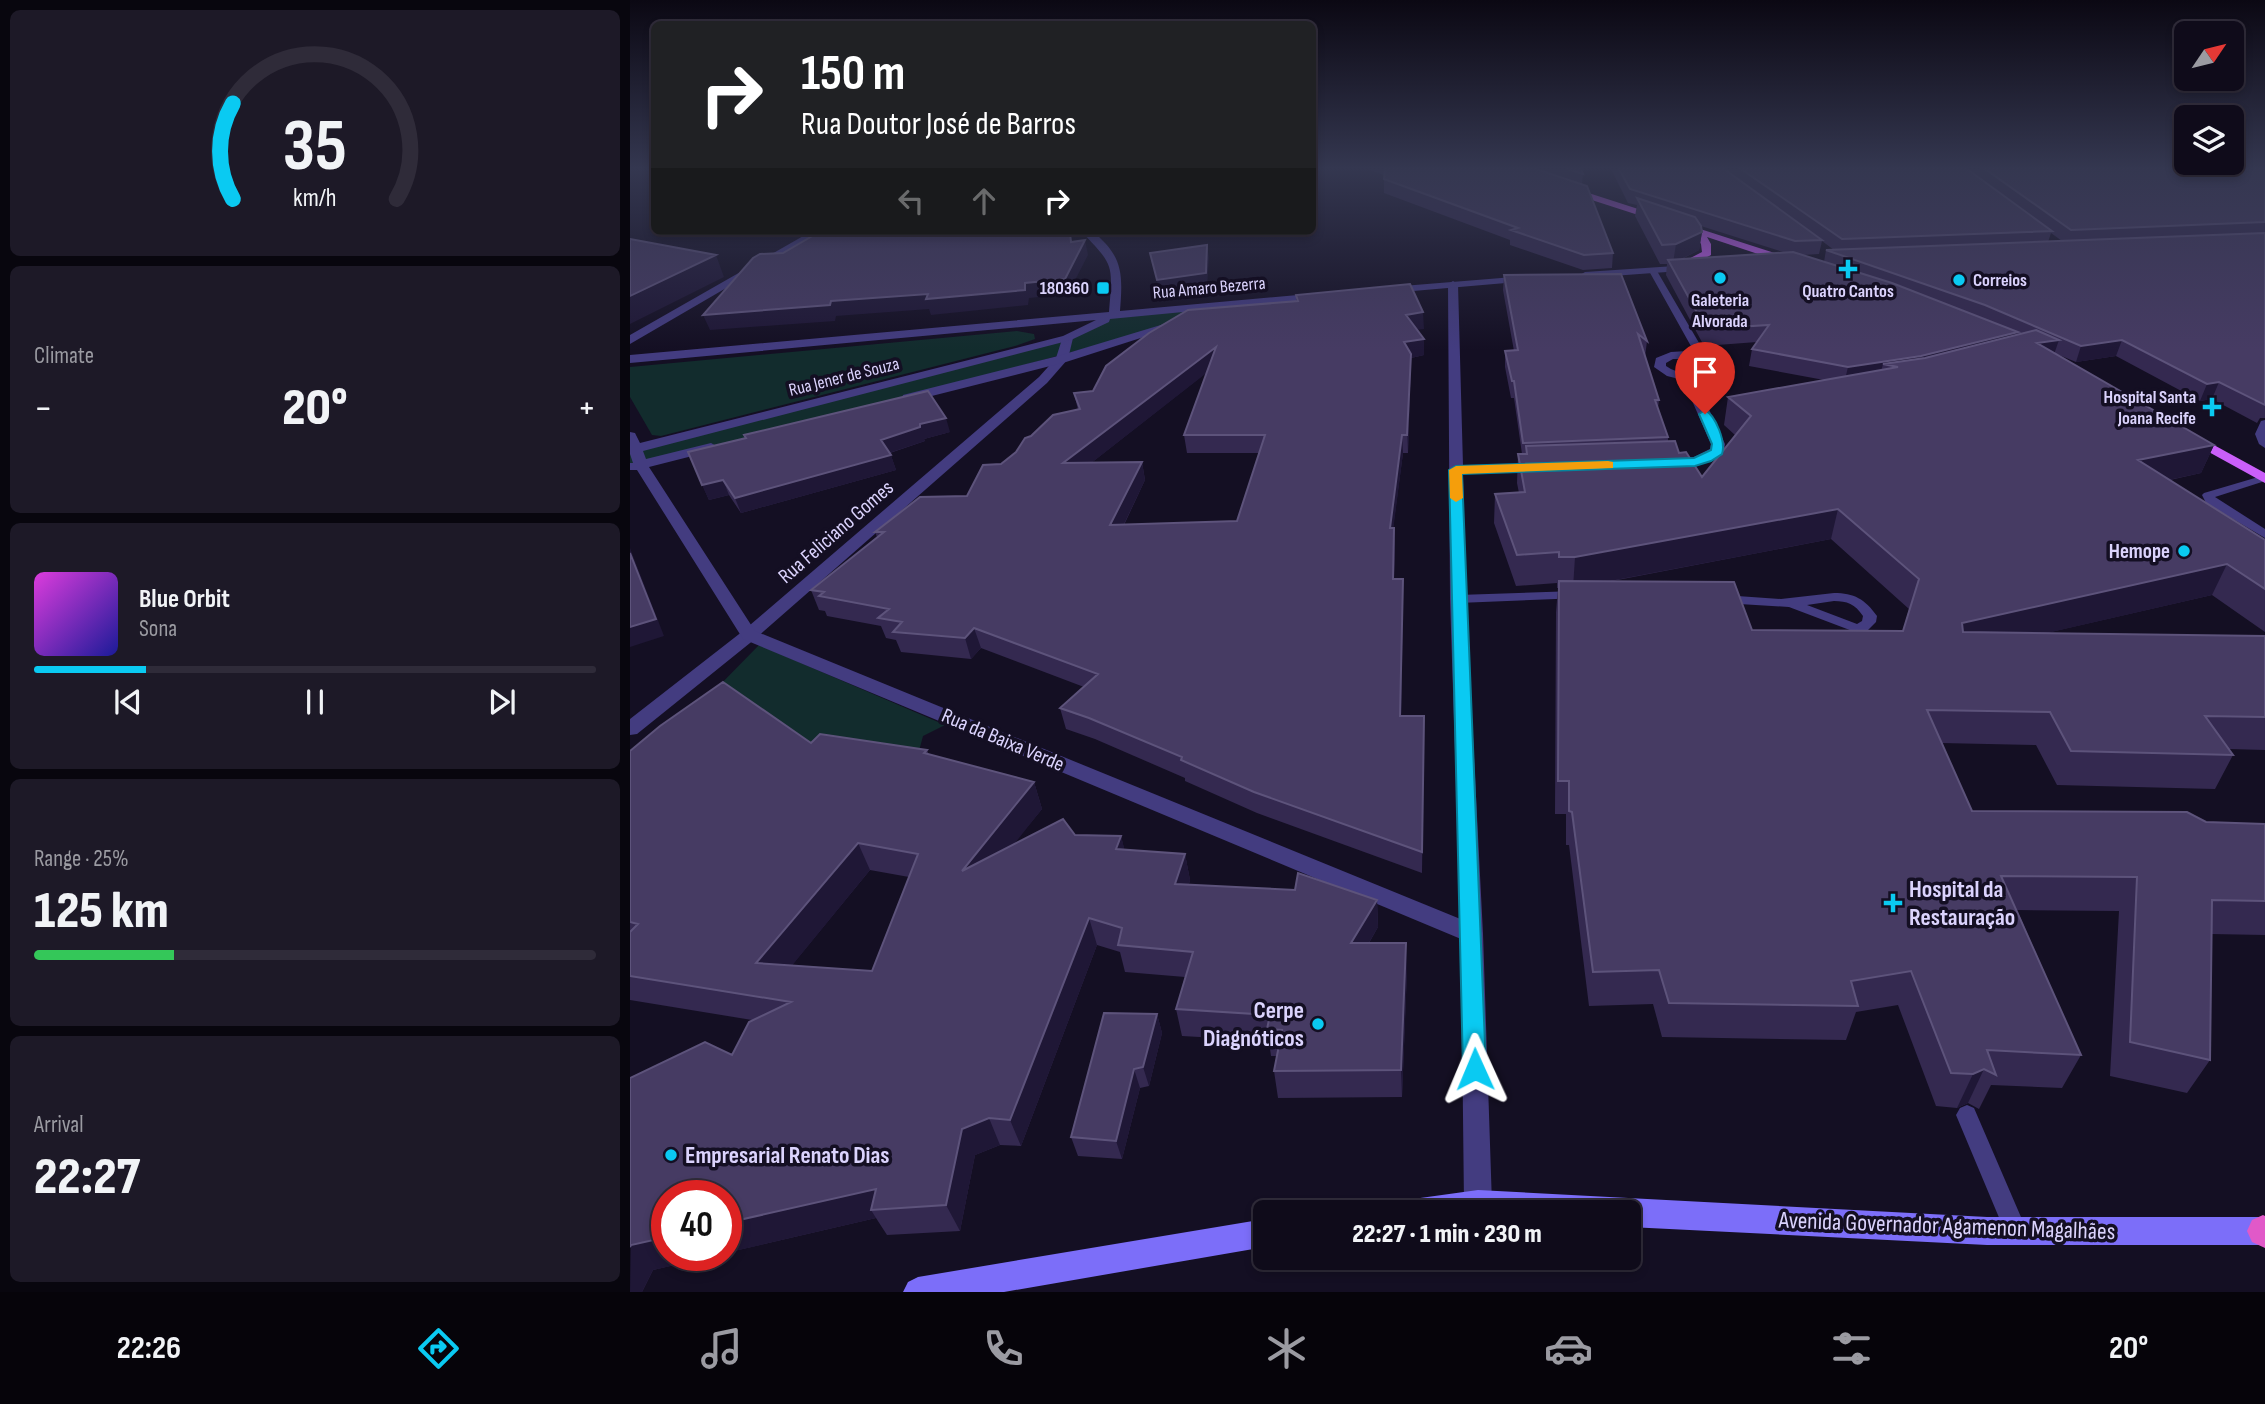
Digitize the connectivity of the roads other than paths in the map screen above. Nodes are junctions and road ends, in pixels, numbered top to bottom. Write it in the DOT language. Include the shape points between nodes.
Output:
graph roads {
  1 [pos="1690,229"];
  2 [pos="1698,232"];
  3 [pos="812,235"];
  4 [pos="1091,235"];
  5 [pos="1799,263"];
  6 [pos="1753,264"];
  7 [pos="1702,267"];
  8 [pos="1676,269"];
  9 [pos="1653,271"];
  10 [pos="1573,276"];
  11 [pos="1533,279"];
  12 [pos="1453,284"];
  13 [pos="1371,292"];
  14 [pos="1330,295"];
  15 [pos="1234,304"];
  16 [pos="1114,314"];
  17 [pos="1067,338"];
  18 [pos="630,340"];
  19 [pos="1696,357"];
  20 [pos="630,359"];
  21 [pos="1062,359"];
  22 [pos="1688,377"];
  23 [pos="892,402"];
  24 [pos="2265,423"];
  25 [pos="2183,433"];
  26 [pos="632,445"];
  27 [pos="720,445"];
  28 [pos="2265,445"];
  29 [pos="1655,463"];
  30 [pos="636,466"];
  31 [pos="1549,467"];
  32 [pos="1456,470"];
  33 [pos="2264,478"];
  34 [pos="2265,534"];
  35 [pos="1592,596"];
  36 [pos="1703,599"];
  37 [pos="1458,600"];
  38 [pos="1791,603"];
  39 [pos="749,635"];
  40 [pos="630,729"];
  41 [pos="1472,934"];
  42 [pos="1967,1115"];
  43 [pos="1478,1200"];
  44 [pos="1641,1214"];
  45 [pos="2016,1231"];
  46 [pos="2264,1232"];
  47 [pos="1253,1235"];
  48 [pos="918,1292"];
  1 -- 2 [label="main road"];
  2 -- 5 [label="main road"];
  2 -- 8 [label="main road" via="1707,253"];
  3 -- 18 [label="street"];
  4 -- 16 [label="street" via="1118,268"];
  5 -- 6 [label="street"];
  7 -- 8 [label="street"];
  8 -- 9 [label="street"];
  9 -- 10 [label="street"];
  9 -- 19 [label="lane" via="1697,348"];
  11 -- 12 [label="street"];
  12 -- 13 [label="street"];
  12 -- 32 [label="street"];
  14 -- 15 [label="street, Rua Amaro Bezerra"];
  15 -- 16 [label="street, Rua Amaro Bezerra"];
  15 -- 21 [label="street, Rua Jener de Souza"];
  16 -- 17 [label="street, Rua Jener de Souza"];
  16 -- 20 [label="street, Rua Amaro Bezerra"];
  17 -- 21 [label="street"];
  17 -- 26 [label="street, Rua Jener de Souza"];
  19 -- 22 [label="street" via="1709,369"];
  19 -- 22 [label="street" via="1671,356 1659,363 1670,374"];
  21 -- 23 [label="street, Rua Jener de Souza"];
  21 -- 39 [label="street, Rua Feliciano Gomes"];
  22 -- 29 [label="street" via="1718,444 1717,452 1695,462"];
  24 -- 28 [label="lane" via="2260,430"];
  25 -- 33 [label="main road"];
  26 -- 30 [label="street"];
  27 -- 30 [label="street"];
  30 -- 39 [label="street"];
  31 -- 32 [label="street"];
  32 -- 37 [label="street"];
  33 -- 34 [label="lane" via="2208,495"];
  35 -- 37 [label="lane"];
  36 -- 38 [label="lane"];
  37 -- 41 [label="street"];
  38 -- 38 [label="lane" via="1834,595 1861,604 1870,616 1862,628 1855,628"];
  39 -- 40 [label="street, Rua Feliciano Gomes"];
  39 -- 41 [label="street, Rua da Baixa Verde"];
  41 -- 43 [label="street"];
  42 -- 45 [label="lane"];
  44 -- 45 [label="main road, Avenida Governador Agamenon Magalhães"];
  45 -- 46 [label="main road, Avenida Governador Agamenon Magalhães"];
  47 -- 48 [label="main road"];
}
